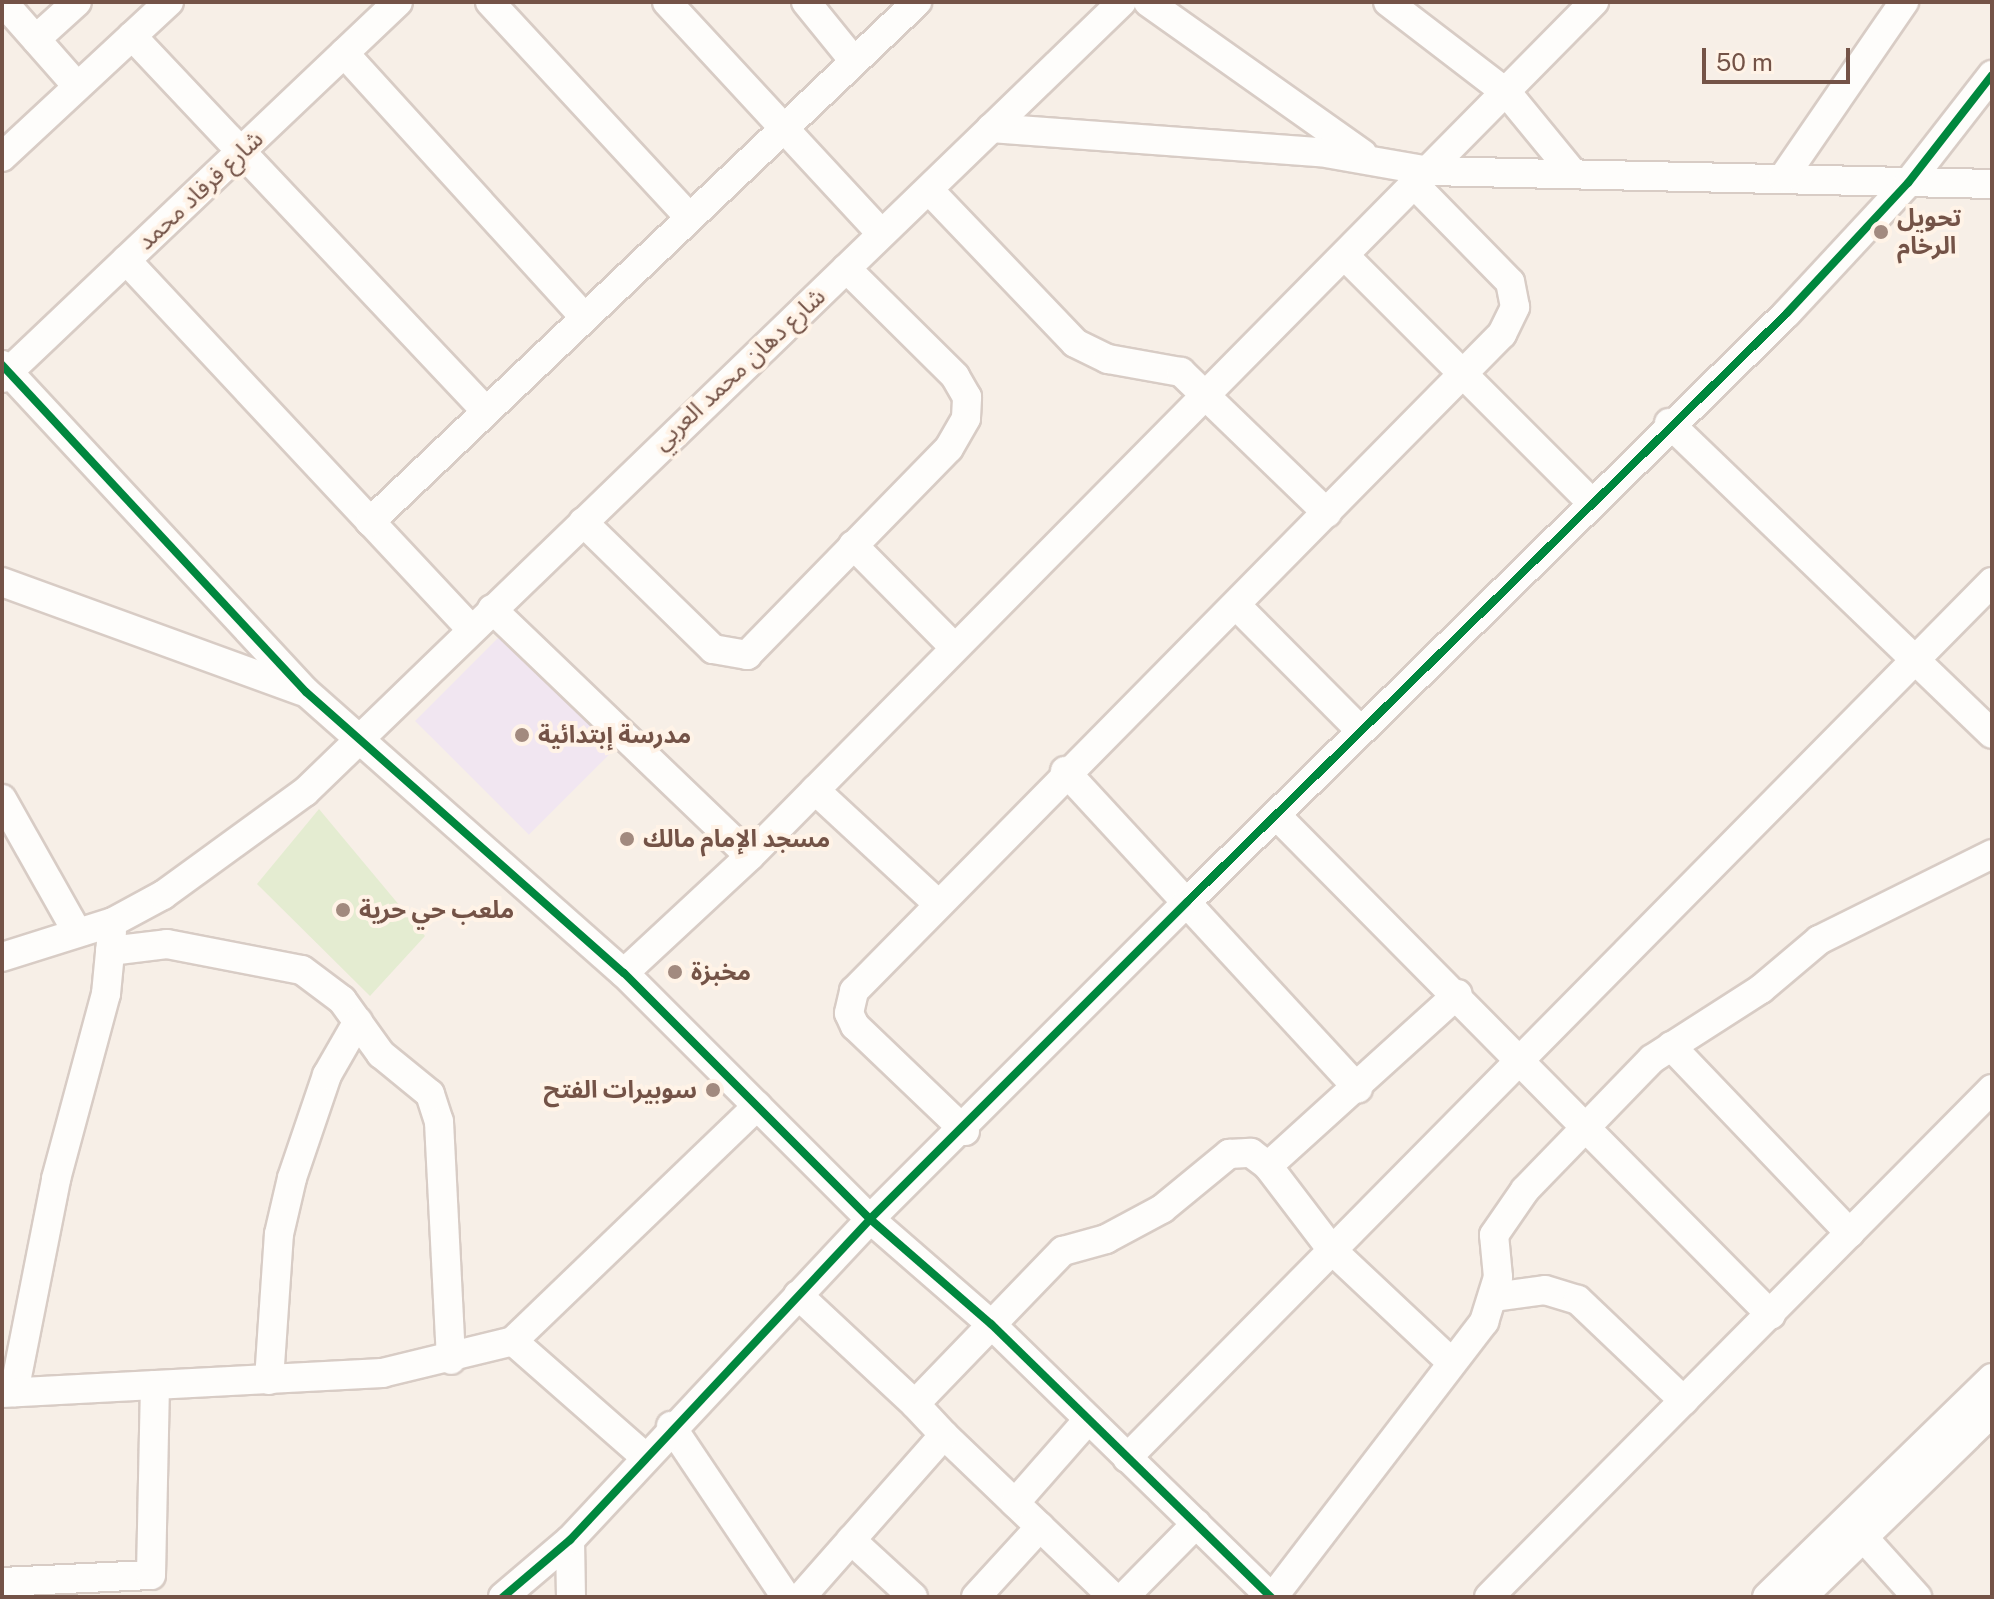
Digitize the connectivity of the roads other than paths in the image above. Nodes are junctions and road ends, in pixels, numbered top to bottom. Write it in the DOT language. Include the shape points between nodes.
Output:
graph roads {
  1 [pos="3,2"];
  2 [pos="77,2"];
  3 [pos="169,2"];
  4 [pos="398,2"];
  5 [pos="490,2"];
  6 [pos="667,2"];
  7 [pos="806,2"];
  8 [pos="917,2"];
  9 [pos="1122,2"];
  10 [pos="1148,2"];
  11 [pos="1388,2"];
  12 [pos="1594,2"];
  13 [pos="1904,2"];
  14 [pos="132,36"];
  15 [pos="36,39"];
  16 [pos="344,53"];
  17 [pos="854,61"];
  18 [pos="1992,75"];
  19 [pos="77,86"];
  20 [pos="1508,94"];
  21 [pos="784,127"];
  22 [pos="991,128"];
  23 [pos="241,151"];
  24 [pos="2,157"];
  25 [pos="1366,157"];
  26 [pos="1572,172"];
  27 [pos="1422,178"];
  28 [pos="1783,178"];
  29 [pos="1908,183"];
  30 [pos="1992,184"];
  31 [pos="929,190"];
  32 [pos="689,217"];
  33 [pos="881,233"];
  34 [pos="1345,256"];
  35 [pos="126,260"];
  36 [pos="846,268"];
  37 [pos="584,317"];
  38 [pos="4,371"];
  39 [pos="1463,377"];
  40 [pos="1205,392"];
  41 [pos="485,410"];
  42 [pos="1669,423"];
  43 [pos="1589,500"];
  44 [pos="1327,513"];
  45 [pos="370,522"];
  46 [pos="583,522"];
  47 [pos="853,545"];
  48 [pos="2,582"];
  49 [pos="1992,582"];
  50 [pos="1236,605"];
  51 [pos="492,609"];
  52 [pos="471,629"];
  53 [pos="951,644"];
  54 [pos="1918,660"];
  55 [pos="306,692"];
  56 [pos="1361,731"];
  57 [pos="1992,734"];
  58 [pos="360,741"];
  59 [pos="1065,771"];
  60 [pos="815,790"];
  61 [pos="2,799"];
  62 [pos="1277,816"];
  63 [pos="1992,854"];
  64 [pos="750,856"];
  65 [pos="1187,902"];
  66 [pos="937,903"];
  67 [pos="113,922"];
  68 [pos="77,932"];
  69 [pos="110,951"];
  70 [pos="2,957"];
  71 [pos="624,973"];
  72 [pos="1458,994"];
  73 [pos="358,1021"];
  74 [pos="1671,1046"];
  75 [pos="1520,1055"];
  76 [pos="1358,1089"];
  77 [pos="1992,1089"];
  78 [pos="757,1106"];
  79 [pos="1588,1126"];
  80 [pos="965,1131"];
  81 [pos="1268,1166"];
  82 [pos="870,1219"];
  83 [pos="1850,1233"];
  84 [pos="1332,1250"];
  85 [pos="798,1295"];
  86 [pos="1494,1297"];
  87 [pos="1771,1315"];
  88 [pos="991,1324"];
  89 [pos="513,1341"];
  90 [pos="451,1360"];
  91 [pos="1449,1360"];
  92 [pos="1992,1378"];
  93 [pos="269,1380"];
  94 [pos="155,1385"];
  95 [pos="8,1393"];
  96 [pos="1684,1401"];
  97 [pos="915,1404"];
  98 [pos="1992,1412"];
  99 [pos="1088,1420"];
  100 [pos="671,1426"];
  101 [pos="944,1435"];
  102 [pos="644,1456"];
  103 [pos="1127,1458"];
  104 [pos="1015,1503"];
  105 [pos="1196,1524"];
  106 [pos="1040,1527"];
  107 [pos="1863,1537"];
  108 [pos="570,1540"];
  109 [pos="851,1540"];
  110 [pos="2,1582"];
  111 [pos="97,1589"];
  112 [pos="503,1597"];
  113 [pos="571,1597"];
  114 [pos="786,1597"];
  115 [pos="801,1597"];
  116 [pos="913,1597"];
  117 [pos="976,1597"];
  118 [pos="1113,1597"];
  119 [pos="1124,1597"];
  120 [pos="1272,1597"];
  121 [pos="1489,1597"];
  122 [pos="1767,1597"];
  123 [pos="1802,1597"];
  124 [pos="1917,1597"];
  1 -- 15 [label="street"];
  2 -- 15 [label="street"];
  3 -- 14 [label="street"];
  4 -- 16 [label="street, شارع فرفاد محمد"];
  5 -- 32 [label="street"];
  6 -- 21 [label="street"];
  7 -- 17 [label="street"];
  8 -- 17 [label="street"];
  9 -- 22 [label="street, شارع دهان محمد العربي"];
  10 -- 25 [label="street"];
  11 -- 20 [label="street"];
  12 -- 20 [label="street"];
  13 -- 28 [label="street"];
  14 -- 19 [label="street"];
  14 -- 23 [label="street"];
  15 -- 19 [label="street"];
  16 -- 23 [label="street, شارع فرفاد محمد"];
  16 -- 37 [label="street"];
  17 -- 21 [label="street"];
  18 -- 29 [label="street"];
  19 -- 24 [label="street"];
  20 -- 26 [label="street"];
  20 -- 27 [label="street"];
  21 -- 32 [label="street"];
  21 -- 33 [label="street"];
  22 -- 25 [label="street"];
  22 -- 31 [label="street, شارع دهان محمد العربي"];
  23 -- 35 [label="street, شارع فرفاد محمد"];
  23 -- 41 [label="street"];
  25 -- 27 [label="street"];
  26 -- 27 [label="street"];
  26 -- 28 [label="street"];
  27 -- 34 [label="street"];
  27 -- 39 [label="street" via="1497,267 1514,296 1513,317"];
  28 -- 29 [label="street"];
  29 -- 30 [label="street"];
  29 -- 42 [label="street" via="1787,313"];
  31 -- 33 [label="street, شارع دهان محمد العربي"];
  31 -- 40 [label="street" via="1075,343 1108,359 1164,366"];
  32 -- 37 [label="street"];
  33 -- 36 [label="street, شارع دهان محمد العربي"];
  34 -- 39 [label="street"];
  34 -- 40 [label="street"];
  35 -- 38 [label="street, شارع فرفاد محمد"];
  35 -- 45 [label="street"];
  36 -- 46 [label="street, شارع دهان محمد العربي"];
  36 -- 47 [label="street" via="955,376 967,397 966,418 949,448"];
  37 -- 41 [label="street"];
  38 -- 55 [label="street"];
  39 -- 43 [label="street"];
  39 -- 44 [label="street"];
  40 -- 44 [label="street"];
  40 -- 53 [label="street"];
  41 -- 45 [label="street"];
  42 -- 43 [label="street"];
  42 -- 54 [label="street"];
  43 -- 56 [label="street"];
  44 -- 50 [label="street"];
  45 -- 52 [label="street"];
  46 -- 47 [label="street" via="713,649 738,658"];
  46 -- 51 [label="street, شارع دهان محمد العربي"];
  47 -- 53 [label="street"];
  48 -- 55 [label="street"];
  49 -- 54 [label="street"];
  50 -- 56 [label="street"];
  50 -- 59 [label="street"];
  51 -- 52 [label="street, شارع دهان محمد العربي"];
  51 -- 64 [label="street"];
  52 -- 58 [label="street, شارع دهان محمد العربي"];
  53 -- 60 [label="street"];
  54 -- 57 [label="street"];
  54 -- 75 [label="street"];
  55 -- 58 [label="street"];
  56 -- 62 [label="street"];
  58 -- 67 [label="street, شارع دهان محمد العربي" via="219,861"];
  58 -- 71 [label="street"];
  59 -- 65 [label="street"];
  59 -- 66 [label="street"];
  60 -- 64 [label="street"];
  60 -- 66 [label="street"];
  61 -- 68 [label="street"];
  62 -- 65 [label="street"];
  62 -- 72 [label="street"];
  63 -- 74 [label="street" via="1819,940 1761,989"];
  64 -- 71 [label="street"];
  65 -- 76 [label="street"];
  65 -- 80 [label="street"];
  66 -- 80 [label="street" via="866,974 849,1013"];
  67 -- 68 [label="street, شارع دهان محمد العربي"];
  67 -- 69 [label="street"];
  68 -- 70 [label="street, شارع دهان محمد العربي"];
  69 -- 73 [label="street" via="167,944 302,970"];
  69 -- 95 [label="street"];
  71 -- 78 [label="street"];
  72 -- 75 [label="street"];
  72 -- 76 [label="street"];
  73 -- 90 [label="street" via="381,1054 435,1103"];
  73 -- 93 [label="street" via="327,1075 292,1178 279,1234"];
  74 -- 79 [label="street"];
  74 -- 83 [label="street"];
  75 -- 79 [label="street"];
  75 -- 84 [label="street"];
  76 -- 81 [label="street"];
  77 -- 83 [label="street"];
  78 -- 82 [label="street"];
  78 -- 89 [label="street"];
  79 -- 86 [label="street" via="1503,1215 1492,1256"];
  79 -- 87 [label="street"];
  80 -- 82 [label="street"];
  81 -- 84 [label="street"];
  81 -- 88 [label="street" via="1251,1153 1229,1154 1162,1209 1106,1239 1063,1251"];
  82 -- 85 [label="street"];
  82 -- 88 [label="street"];
  83 -- 87 [label="street"];
  84 -- 91 [label="street"];
  84 -- 103 [label="street"];
  85 -- 97 [label="street"];
  85 -- 100 [label="street"];
  86 -- 91 [label="street" via="1484,1322"];
  86 -- 96 [label="street" via="1545,1290 1578,1300"];
  87 -- 96 [label="street"];
  88 -- 97 [label="street"];
  88 -- 99 [label="street"];
  89 -- 90 [label="street"];
  89 -- 102 [label="street"];
  90 -- 93 [label="street"];
  91 -- 120 [label="street" via="1364,1487"];
  92 -- 122 [label="street"];
  93 -- 94 [label="street"];
  94 -- 95 [label="street"];
  94 -- 111 [label="street" via="153,1571 146,1580"];
  96 -- 121 [label="street"];
  97 -- 101 [label="street"];
  98 -- 107 [label="street"];
  99 -- 103 [label="street"];
  99 -- 104 [label="street"];
  100 -- 102 [label="street"];
  100 -- 114 [label="street"];
  101 -- 104 [label="street"];
  101 -- 109 [label="street"];
  102 -- 108 [label="street"];
  103 -- 105 [label="street"];
  104 -- 106 [label="street"];
  105 -- 119 [label="street"];
  105 -- 120 [label="street"];
  106 -- 117 [label="street"];
  106 -- 118 [label="street"];
  107 -- 123 [label="street"];
  107 -- 124 [label="street"];
  108 -- 112 [label="street"];
  108 -- 113 [label="street"];
  109 -- 115 [label="street"];
  109 -- 116 [label="street"];
  110 -- 111 [label="street"];
}
